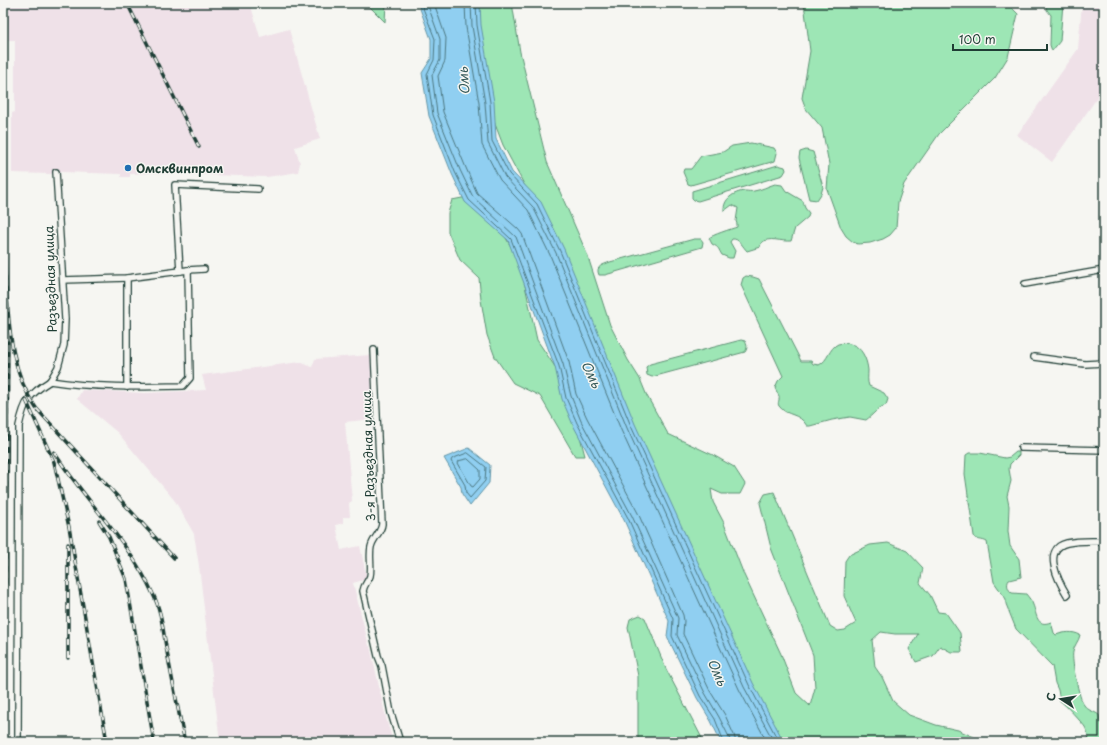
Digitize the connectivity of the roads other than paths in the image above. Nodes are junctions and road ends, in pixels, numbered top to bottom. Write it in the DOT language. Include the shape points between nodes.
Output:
graph roads {
  1 [pos="56,172"];
  2 [pos="258,189"];
  3 [pos="204,269"];
  4 [pos="188,270"];
  5 [pos="1104,270"];
  6 [pos="180,271"];
  7 [pos="127,278"];
  8 [pos="63,280"];
  9 [pos="1025,284"];
  10 [pos="374,350"];
  11 [pos="1034,357"];
  12 [pos="1104,364"];
  13 [pos="50,381"];
  14 [pos="127,387"];
  15 [pos="1021,448"];
  16 [pos="1104,450"];
  17 [pos="1104,541"];
  18 [pos="1067,596"];
  19 [pos="18,742"];
  20 [pos="400,742"];
  1 -- 8 [label="street, Разъездная улица"];
  2 -- 6 [label="street" via="175,185"];
  3 -- 4 [label="street"];
  4 -- 6 [label="street"];
  4 -- 14 [label="street" via="190,378 183,386"];
  5 -- 9 [label="street"];
  6 -- 7 [label="street"];
  7 -- 8 [label="street"];
  7 -- 14 [label="street"];
  8 -- 13 [label="street, Разъездная улица" via="64,345 58,367"];
  10 -- 20 [label="street, 3-я Разъездная улица" via="382,528 371,548 370,576 363,590"];
  11 -- 12 [label="street"];
  13 -- 14 [label="street" via="72,385"];
  13 -- 19 [label="street" via="26,402 19,426"];
  15 -- 16 [label="street"];
  17 -- 18 [label="street" via="1066,543 1059,546 1054,562 1057,579"];
}
